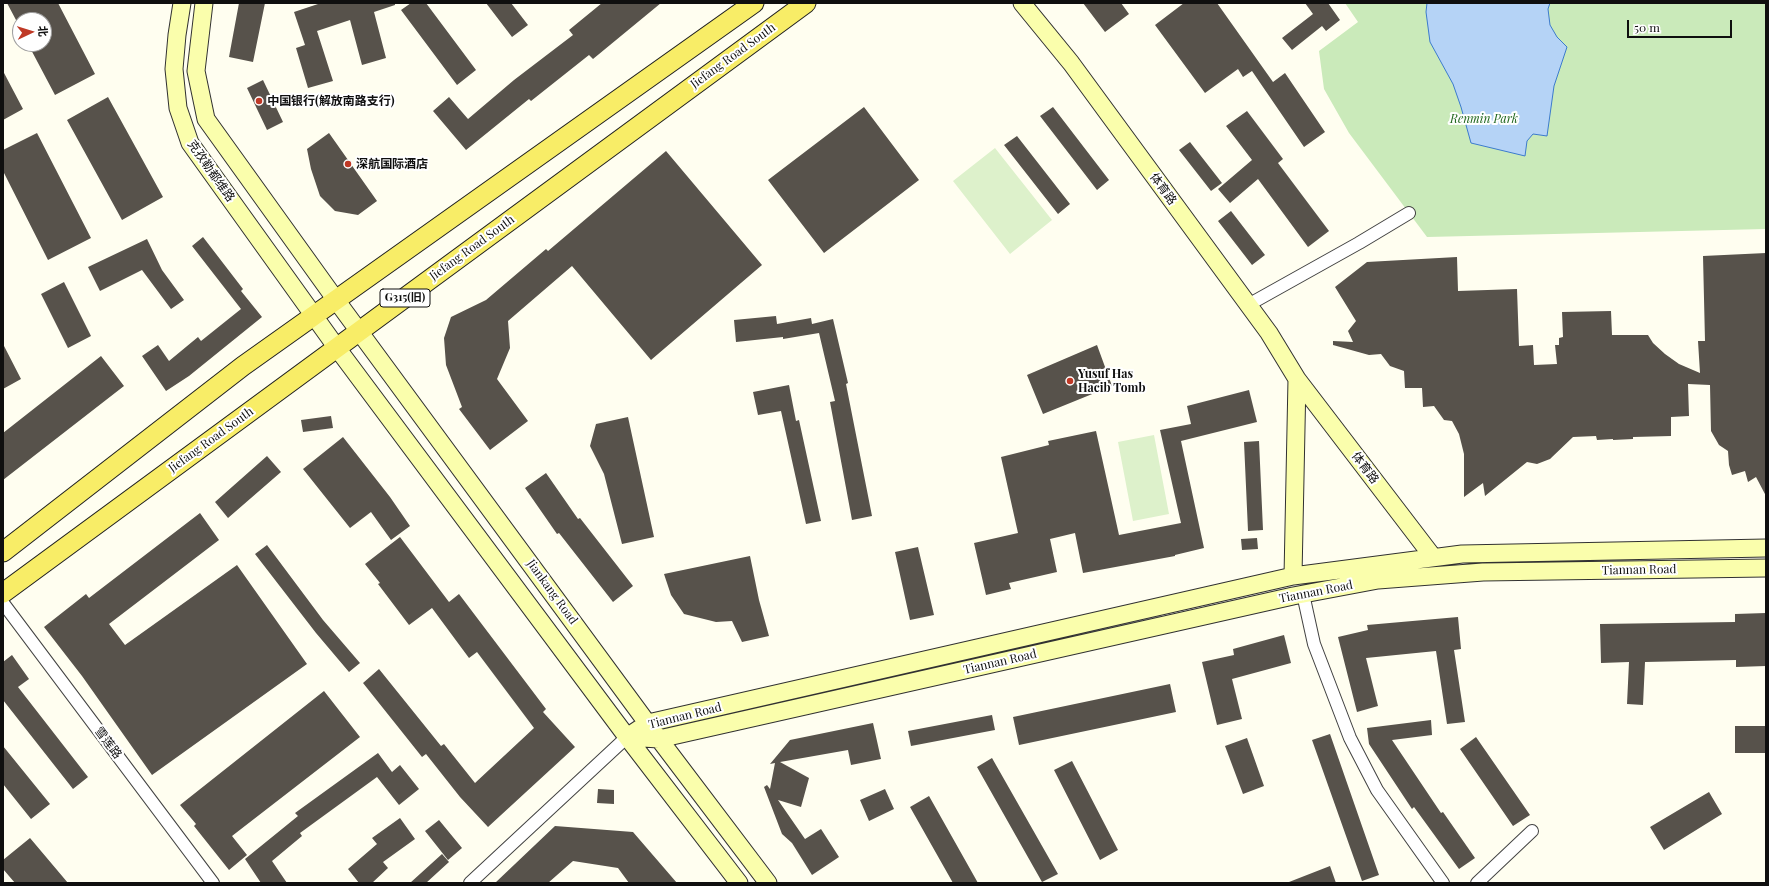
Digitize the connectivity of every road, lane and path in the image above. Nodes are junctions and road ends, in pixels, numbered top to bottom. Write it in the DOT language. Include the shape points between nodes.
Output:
graph roads {
  1 [pos="182,3"];
  2 [pos="204,3"];
  3 [pos="754,3"];
  4 [pos="806,3"];
  5 [pos="1022,3"];
  6 [pos="1409,213"];
  7 [pos="336,300"];
  8 [pos="1248,305"];
  9 [pos="315,315"];
  10 [pos="360,331"];
  11 [pos="337,348"];
  12 [pos="1297,379"];
  13 [pos="1766,548"];
  14 [pos="3,552"];
  15 [pos="1433,557"];
  16 [pos="1766,568"];
  17 [pos="1293,576"];
  18 [pos="3,593"];
  19 [pos="1303,594"];
  20 [pos="3,604"];
  21 [pos="648,723"];
  22 [pos="627,737"];
  23 [pos="659,739"];
  24 [pos="1532,831"];
  25 [pos="213,883"];
  26 [pos="470,883"];
  27 [pos="739,883"];
  28 [pos="768,883"];
  29 [pos="1443,883"];
  30 [pos="1477,883"];
  1 -- 9 [label="street, 克孜勒都维路" via="174,68 178,108 190,143"];
  2 -- 7 [label="street" via="196,71 206,119"];
  3 -- 7 [label="main road, G315(旧)"];
  4 -- 10 [label="main road, Jiefang Road South / G315(旧)"];
  5 -- 8 [label="street, 体育路" via="1071,63"];
  6 -- 8 [label="street"];
  7 -- 9 [label="main road, G315(旧)"];
  7 -- 10 [label="street, Jiankang Road"];
  8 -- 12 [label="street, 体育路"];
  9 -- 11 [label="street"];
  9 -- 14 [label="main road, G315(旧)" via="243,366"];
  10 -- 11 [label="main road, Jiefang Road South / G315(旧)"];
  10 -- 21 [label="street, Jiankang Road"];
  11 -- 18 [label="main road, Jiefang Road South / G315(旧)"];
  11 -- 22 [label="street"];
  12 -- 15 [label="street, 体育路"];
  12 -- 17 [label="street"];
  13 -- 15 [label="street, Tiannan Road" via="1462,554"];
  15 -- 17 [label="street, Tiannan Road"];
  16 -- 19 [label="street, Tiannan Road" via="1483,572 1378,580"];
  17 -- 21 [label="street, Tiannan Road"];
  19 -- 23 [label="street, Tiannan Road"];
  19 -- 29 [label="street" via="1314,644 1350,738 1377,790"];
  20 -- 25 [label="street, 雪莲路"];
  21 -- 22 [label="street, Tiannan Road"];
  21 -- 23 [label="street, Jiankang Road"];
  22 -- 23 [label="street, Tiannan Road"];
  22 -- 26 [label="street"];
  22 -- 27 [label="street"];
  23 -- 28 [label="street, Jiankang Road"];
  24 -- 30 [label="street"];
}
